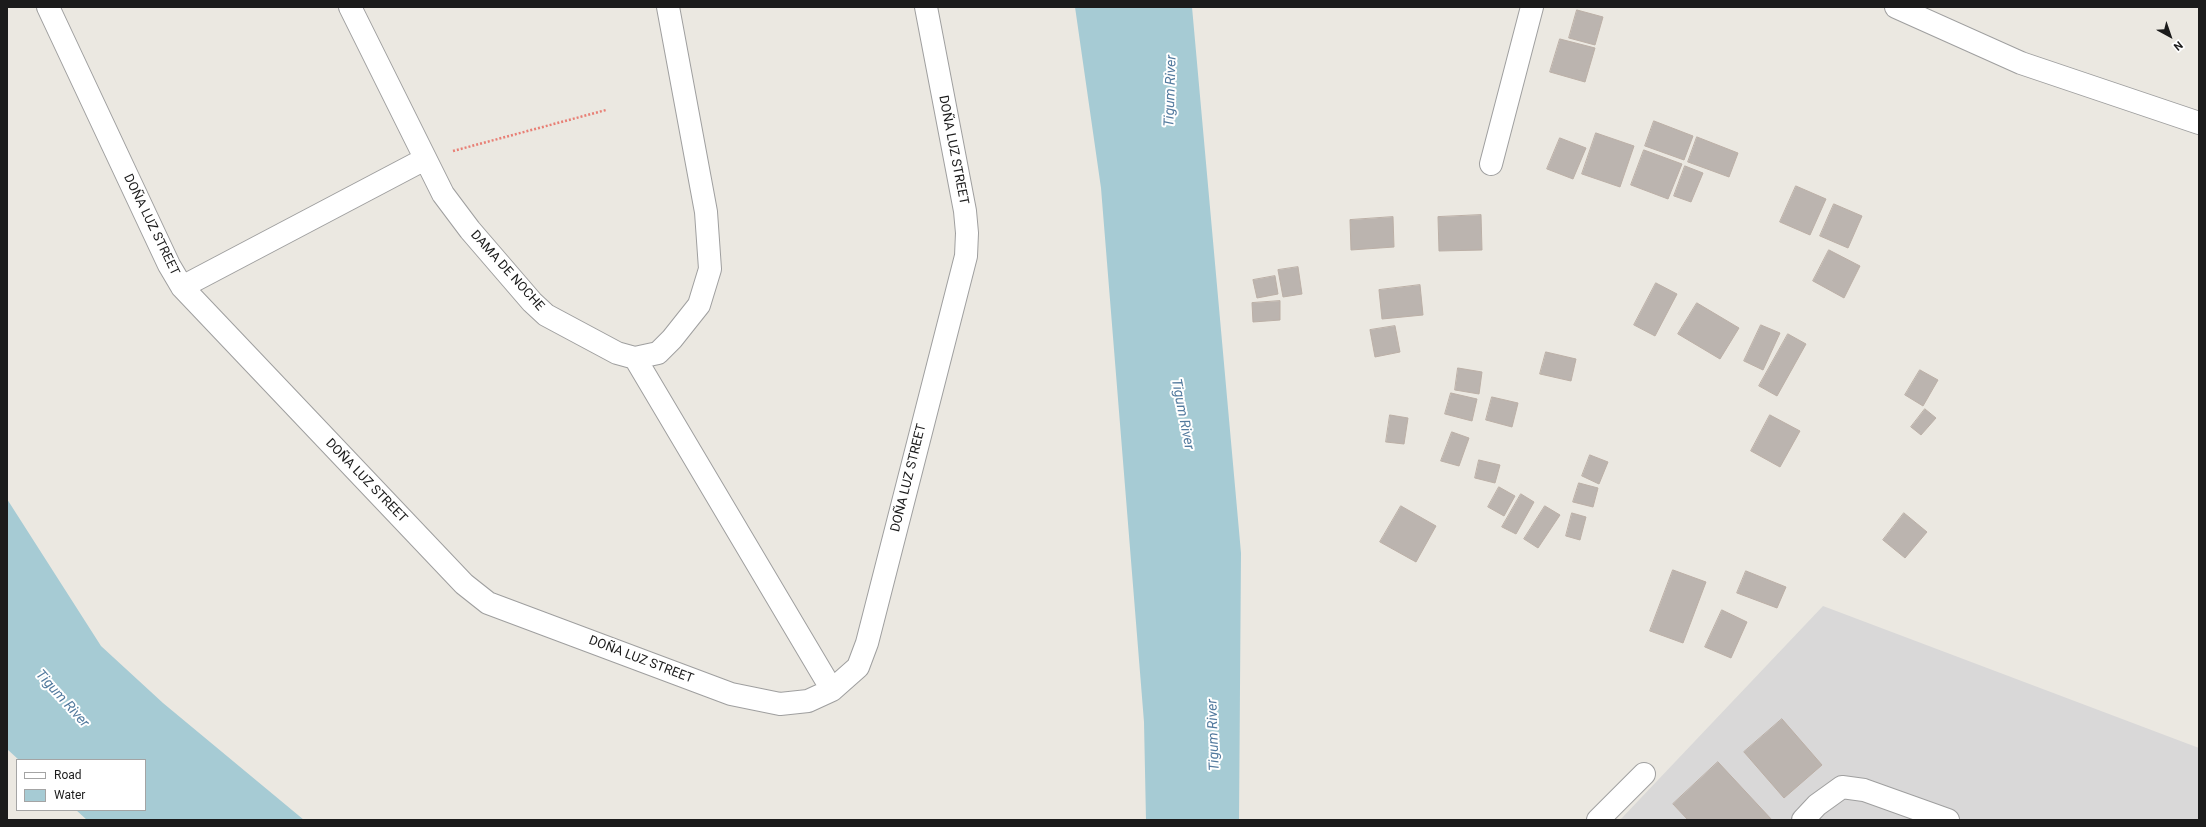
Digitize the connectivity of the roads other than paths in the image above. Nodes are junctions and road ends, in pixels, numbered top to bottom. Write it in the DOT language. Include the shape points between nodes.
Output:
graph roads {
  1 [pos="48,7"];
  2 [pos="350,7"];
  3 [pos="668,7"];
  4 [pos="926,7"];
  5 [pos="1532,7"];
  6 [pos="1906,9"];
  7 [pos="2199,123"];
  8 [pos="424,159"];
  9 [pos="1491,164"];
  10 [pos="182,287"];
  11 [pos="635,358"];
  12 [pos="832,690"];
  13 [pos="1644,774"];
  14 [pos="1598,820"];
  15 [pos="1803,820"];
  16 [pos="1948,820"];
  1 -- 10 [label="street, DOÑA LUZ STREET" via="169,265"];
  2 -- 8 [label="street, DAMA DE NOCHE"];
  3 -- 11 [label="street, DAMA DE NOCHE" via="706,212 710,269 699,305 672,339 658,353"];
  4 -- 12 [label="street, DOÑA LUZ STREET" via="965,211 966,256 867,643 858,667"];
  5 -- 9 [label="street"];
  6 -- 7 [label="street" via="2021,63"];
  8 -- 10 [label="street"];
  8 -- 11 [label="street, DAMA DE NOCHE" via="443,194 457,213 532,302 546,314 617,353"];
  10 -- 12 [label="street, DOÑA LUZ STREET" via="464,584 488,603 731,694 780,704 808,701"];
  11 -- 12 [label="street"];
  13 -- 14 [label="street"];
  15 -- 16 [label="street" via="1817,805 1842,787 1864,790"];
}
